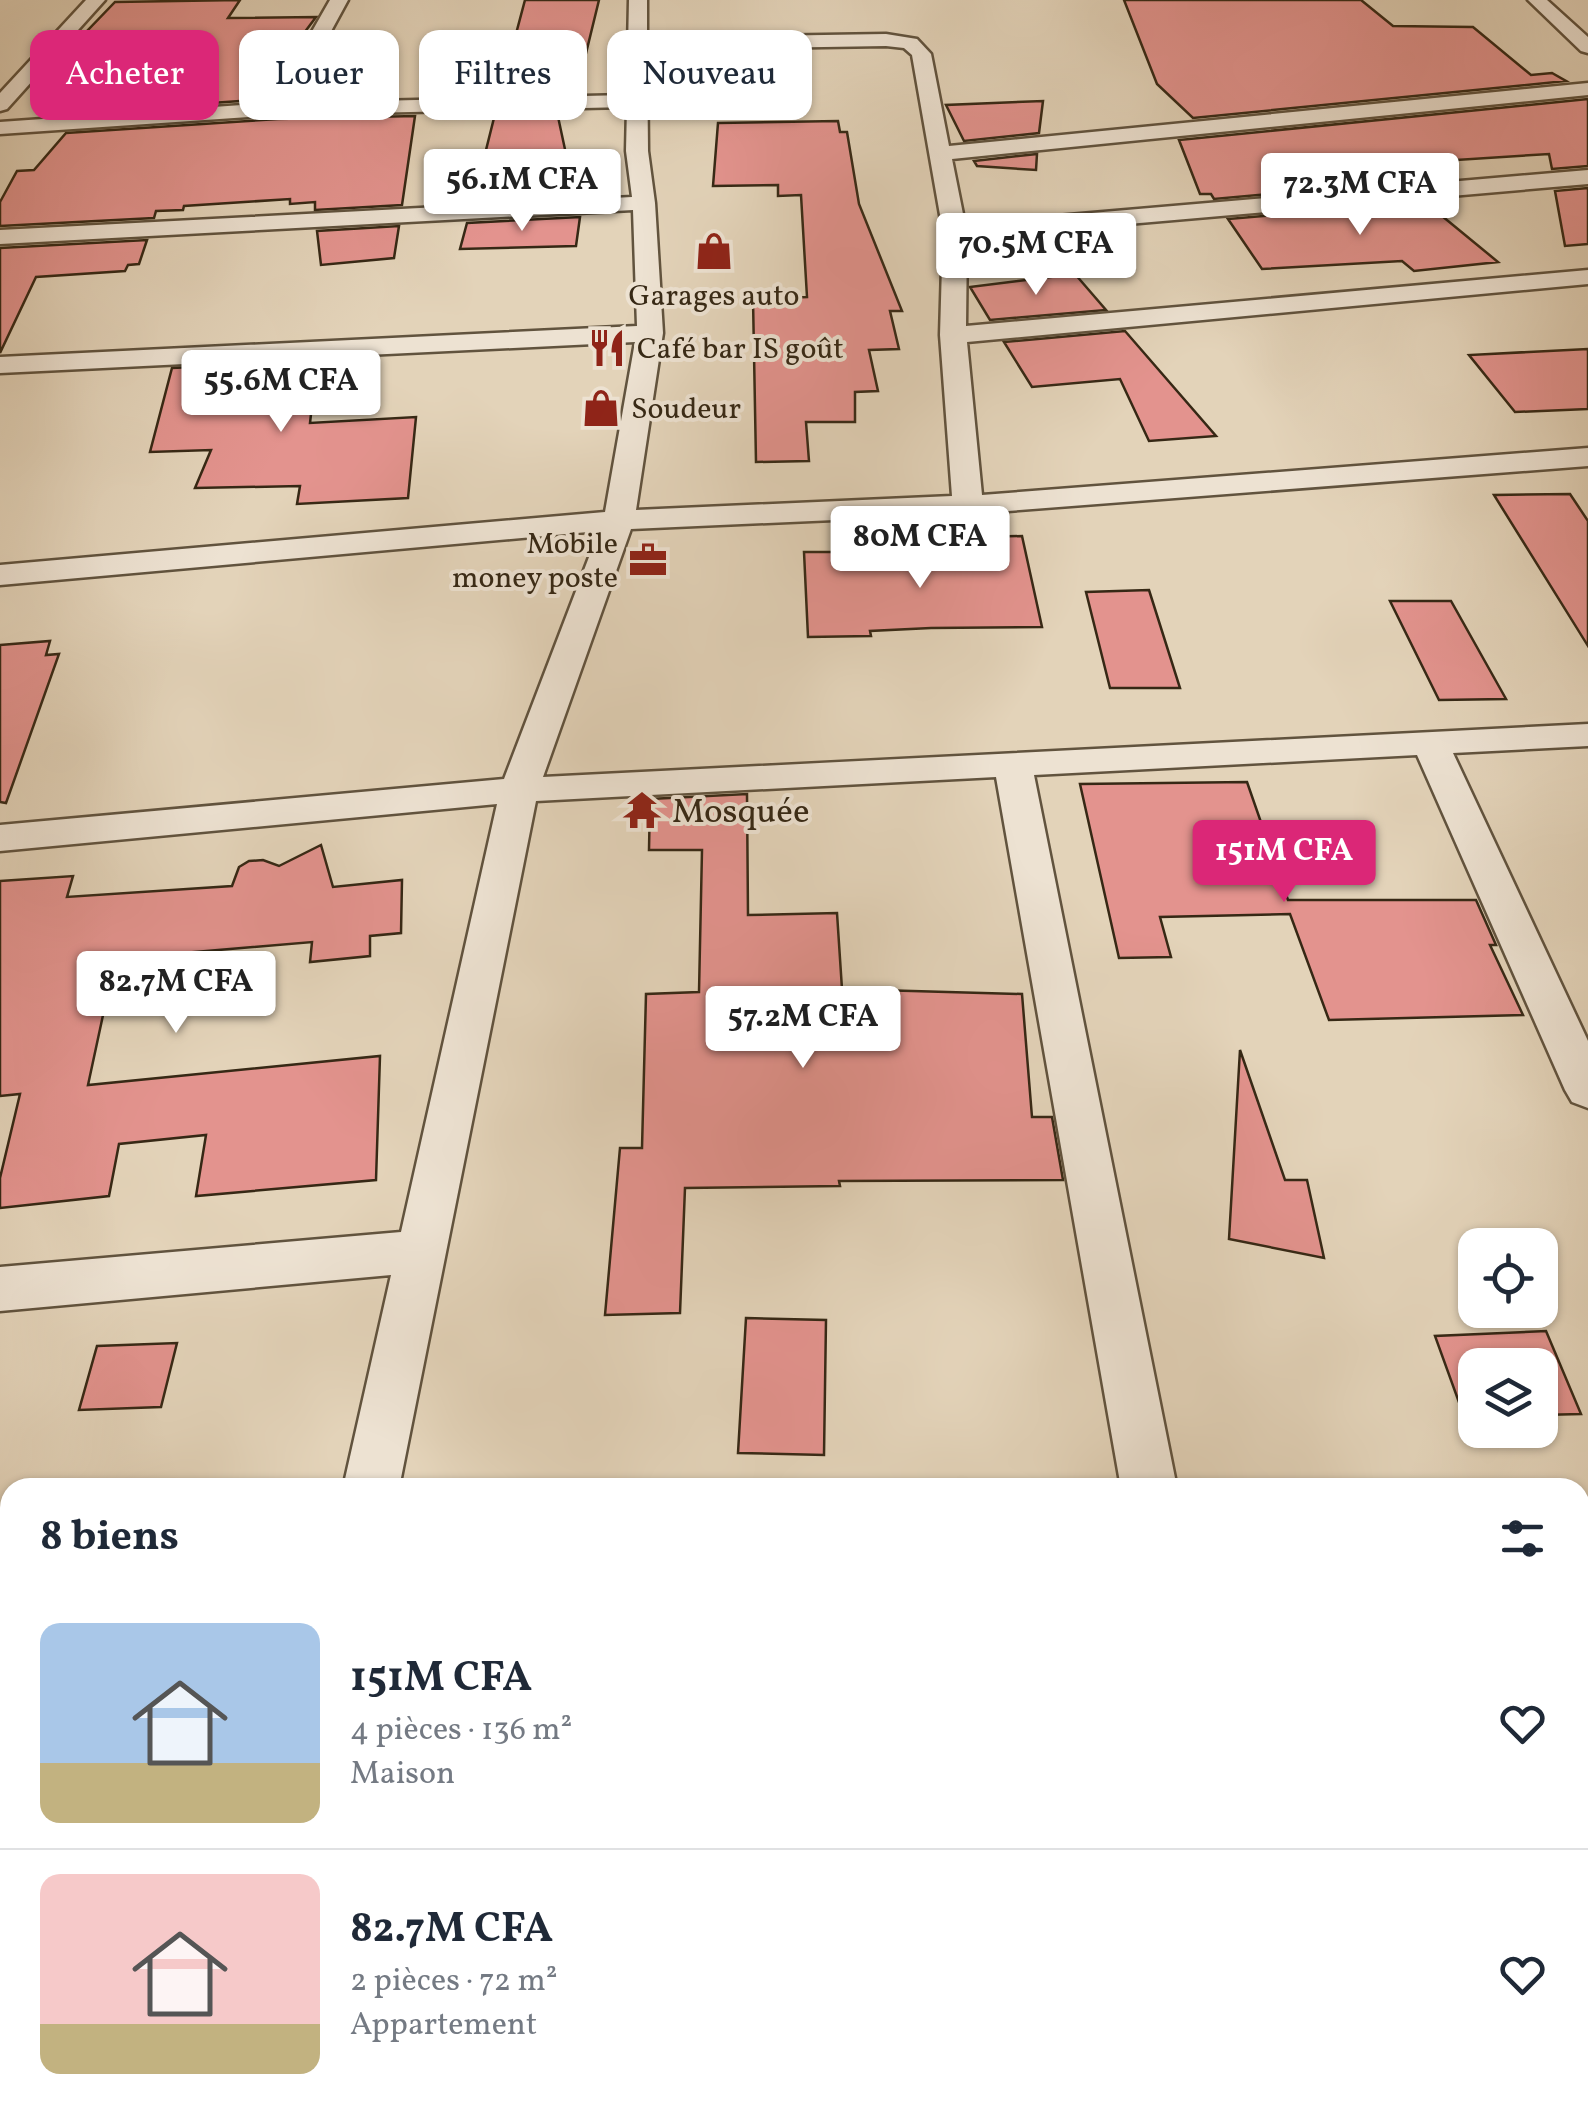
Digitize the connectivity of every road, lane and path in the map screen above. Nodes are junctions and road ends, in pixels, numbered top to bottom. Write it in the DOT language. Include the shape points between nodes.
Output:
graph roads {
  1 [pos="96,0"];
  2 [pos="340,0"];
  3 [pos="638,0"];
  4 [pos="1538,0"];
  5 [pos="323,30"];
  6 [pos="639,30"];
  7 [pos="812,41"];
  8 [pos="1588,47"];
  9 [pos="1588,89"];
  10 [pos="607,102"];
  11 [pos="0,105"];
  12 [pos="399,106"];
  13 [pos="239,112"];
  14 [pos="637,120"];
  15 [pos="0,128"];
  16 [pos="938,154"];
  17 [pos="1588,177"];
  18 [pos="644,203"];
  19 [pos="955,232"];
  20 [pos="0,237"];
  21 [pos="1588,277"];
  22 [pos="650,333"];
  23 [pos="953,336"];
  24 [pos="0,365"];
  25 [pos="1588,457"];
  26 [pos="968,505"];
  27 [pos="618,520"];
  28 [pos="0,575"];
  29 [pos="1588,735"];
  30 [pos="1430,743"];
  31 [pos="1012,764"];
  32 [pos="519,790"];
  33 [pos="0,838"];
  34 [pos="1588,1090"];
  35 [pos="421,1251"];
  36 [pos="0,1289"];
  37 [pos="373,1478"];
  38 [pos="1147,1478"];
  1 -- 11 [label="street"];
  2 -- 5 [label="street"];
  3 -- 6 [label="street"];
  4 -- 8 [label="street"];
  7 -- 16 [label="street" via="910,44 921,54"];
  9 -- 16 [label="street"];
  10 -- 12 [label="street"];
  13 -- 15 [label="street"];
  14 -- 18 [label="street"];
  16 -- 19 [label="street"];
  17 -- 19 [label="street"];
  18 -- 20 [label="street"];
  18 -- 22 [label="street"];
  19 -- 23 [label="street"];
  21 -- 23 [label="street"];
  22 -- 24 [label="street"];
  22 -- 27 [label="street"];
  23 -- 26 [label="street"];
  25 -- 26 [label="street"];
  26 -- 27 [label="street"];
  27 -- 28 [label="street"];
  27 -- 32 [label="street"];
  29 -- 30 [label="street"];
  30 -- 31 [label="street"];
  30 -- 34 [label="street"];
  31 -- 32 [label="street"];
  31 -- 38 [label="street"];
  32 -- 33 [label="street"];
  32 -- 35 [label="street"];
  35 -- 36 [label="street"];
  35 -- 37 [label="street"];
}
